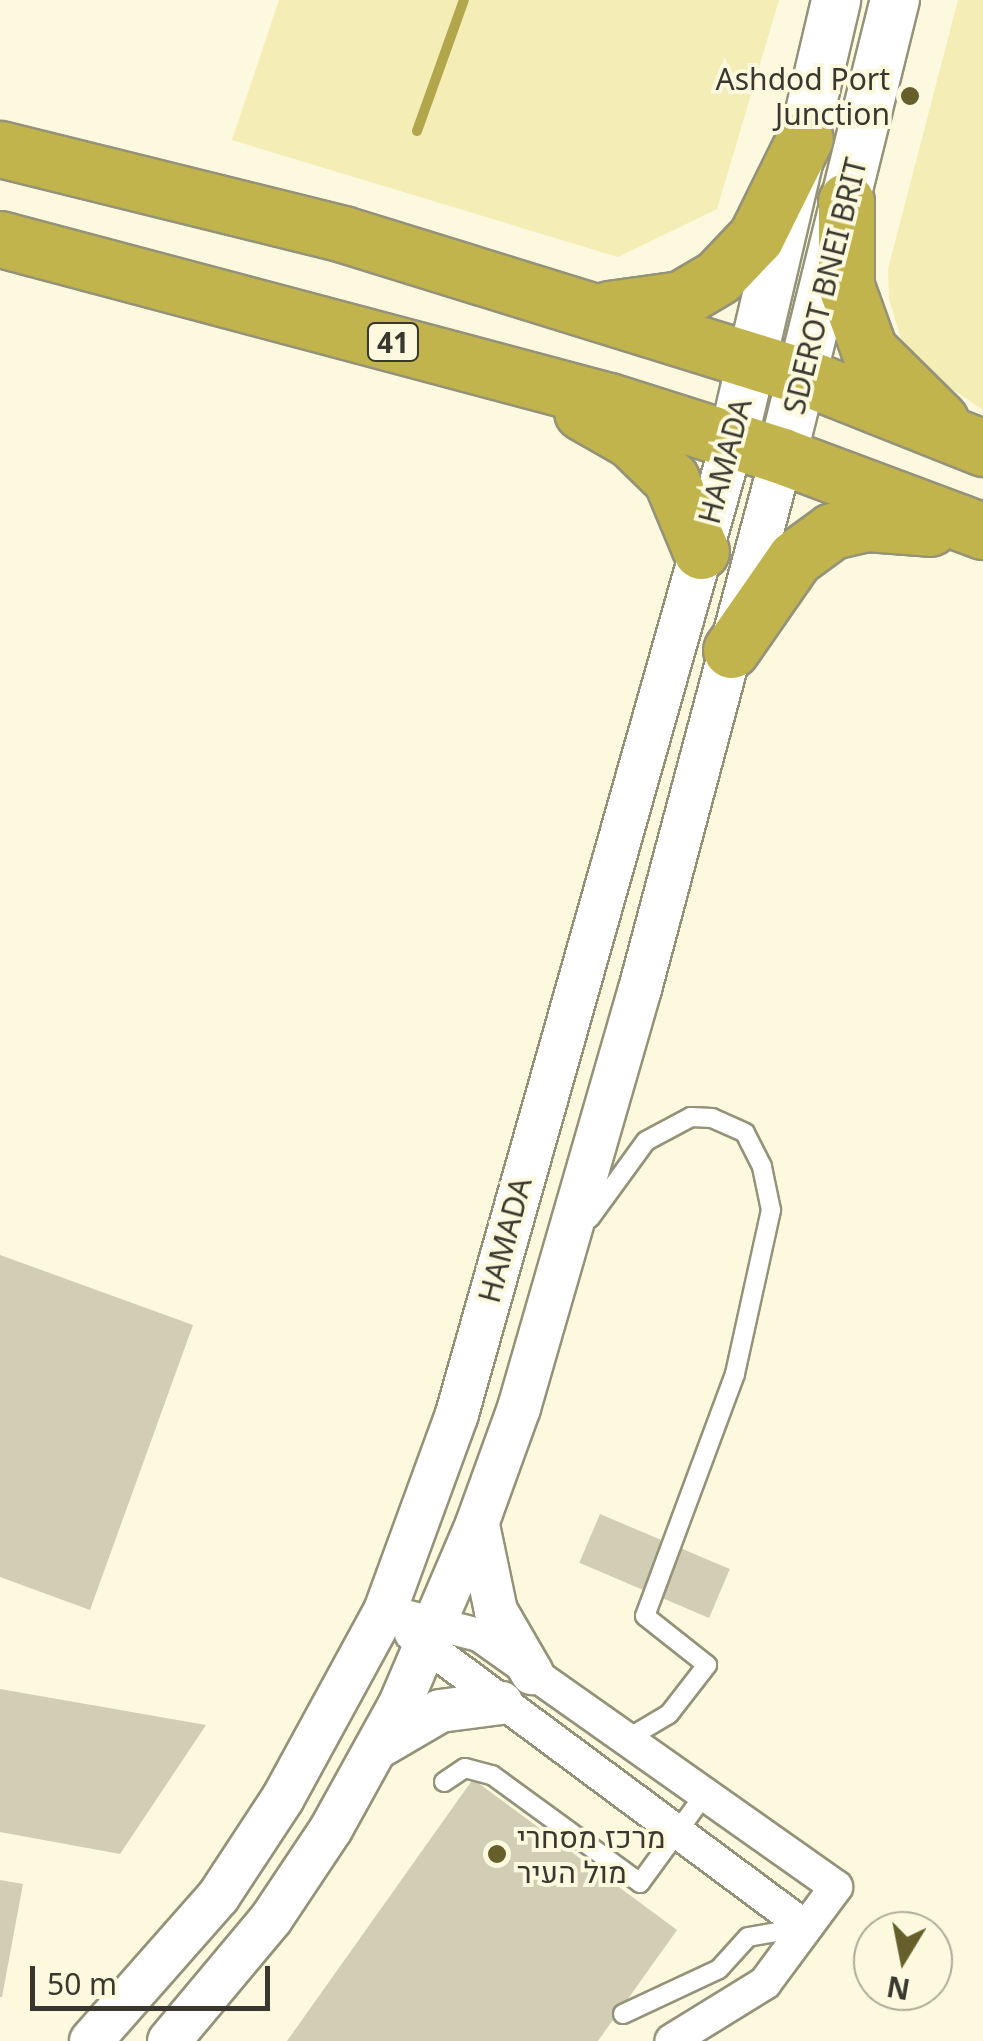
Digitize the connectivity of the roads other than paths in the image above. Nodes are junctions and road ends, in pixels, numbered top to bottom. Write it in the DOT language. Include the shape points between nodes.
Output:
graph roads {
  1 [pos="836,0"];
  2 [pos="896,0"];
  3 [pos="804,138"];
  4 [pos="0,150"];
  5 [pos="846,201"];
  6 [pos="0,238"];
  7 [pos="574,308"];
  8 [pos="751,360"];
  9 [pos="518,376"];
  10 [pos="805,377"];
  11 [pos="972,443"];
  12 [pos="758,448"];
  13 [pos="983,532"];
  14 [pos="983,540"];
  15 [pos="701,550"];
  16 [pos="731,650"];
  17 [pos="562,1260"];
  18 [pos="478,1524"];
  19 [pos="385,1611"];
  20 [pos="433,1634"];
  21 [pos="532,1672"];
  22 [pos="502,1703"];
  23 [pos="627,1739"];
  24 [pos="377,1749"];
  25 [pos="444,1782"];
  26 [pos="705,1794"];
  27 [pos="678,1832"];
  28 [pos="806,1927"];
  29 [pos="623,2014"];
  30 [pos="91,2041"];
  31 [pos="169,2041"];
  32 [pos="671,2041"];
  1 -- 3 [label="main road, SDEROT BNEI BRIT"];
  2 -- 5 [label="main road, SDEROT BNEI BRIT"];
  3 -- 7 [label="highway" via="756,238 718,277 681,300 637,310"];
  3 -- 8 [label="main road, SDEROT BNEI BRIT"];
  4 -- 7 [label="highway" via="343,234"];
  5 -- 10 [label="main road, SDEROT BNEI BRIT"];
  5 -- 11 [label="highway" via="846,286 869,350"];
  6 -- 9 [label="highway, 41"];
  7 -- 8 [label="highway"];
  8 -- 10 [label="highway"];
  8 -- 12 [label="main road, HAMADA"];
  9 -- 12 [label="highway, 41"];
  9 -- 15 [label="highway" via="631,440 672,479"];
  10 -- 11 [label="highway"];
  10 -- 12 [label="main road, SDEROT BNEI BRIT"];
  12 -- 13 [label="highway, 41"];
  12 -- 15 [label="street, HAMADA"];
  12 -- 16 [label="street, HAMADA"];
  14 -- 16 [label="highway" via="913,524 832,531 795,558"];
  15 -- 19 [label="street, HAMADA" via="457,1414"];
  16 -- 17 [label="street, HAMADA"];
  17 -- 18 [label="street, HAMADA"];
  17 -- 23 [label="lane" via="627,1163 668,1125 712,1118 745,1133 755,1148 768,1188 768,1241 735,1374 645,1616 707,1665 669,1714"];
  18 -- 20 [label="street, HAMADA"];
  18 -- 21 [label="street" via="496,1610"];
  19 -- 20 [label="street"];
  19 -- 30 [label="street, HAMADA" via="284,1798 218,1897"];
  20 -- 21 [label="street" via="479,1635"];
  20 -- 22 [label="street"];
  20 -- 24 [label="street, HAMADA"];
  21 -- 23 [label="street"];
  22 -- 24 [label="street" via="440,1710"];
  22 -- 27 [label="street"];
  23 -- 26 [label="street"];
  24 -- 31 [label="street, HAMADA" via="271,1919"];
  25 -- 27 [label="lane" via="466,1768 492,1775 640,1884"];
  26 -- 27 [label="lane"];
  26 -- 28 [label="street" via="836,1886"];
  27 -- 28 [label="street"];
  28 -- 29 [label="lane" via="748,1937 719,1969"];
  28 -- 32 [label="street" via="765,1983"];
}
